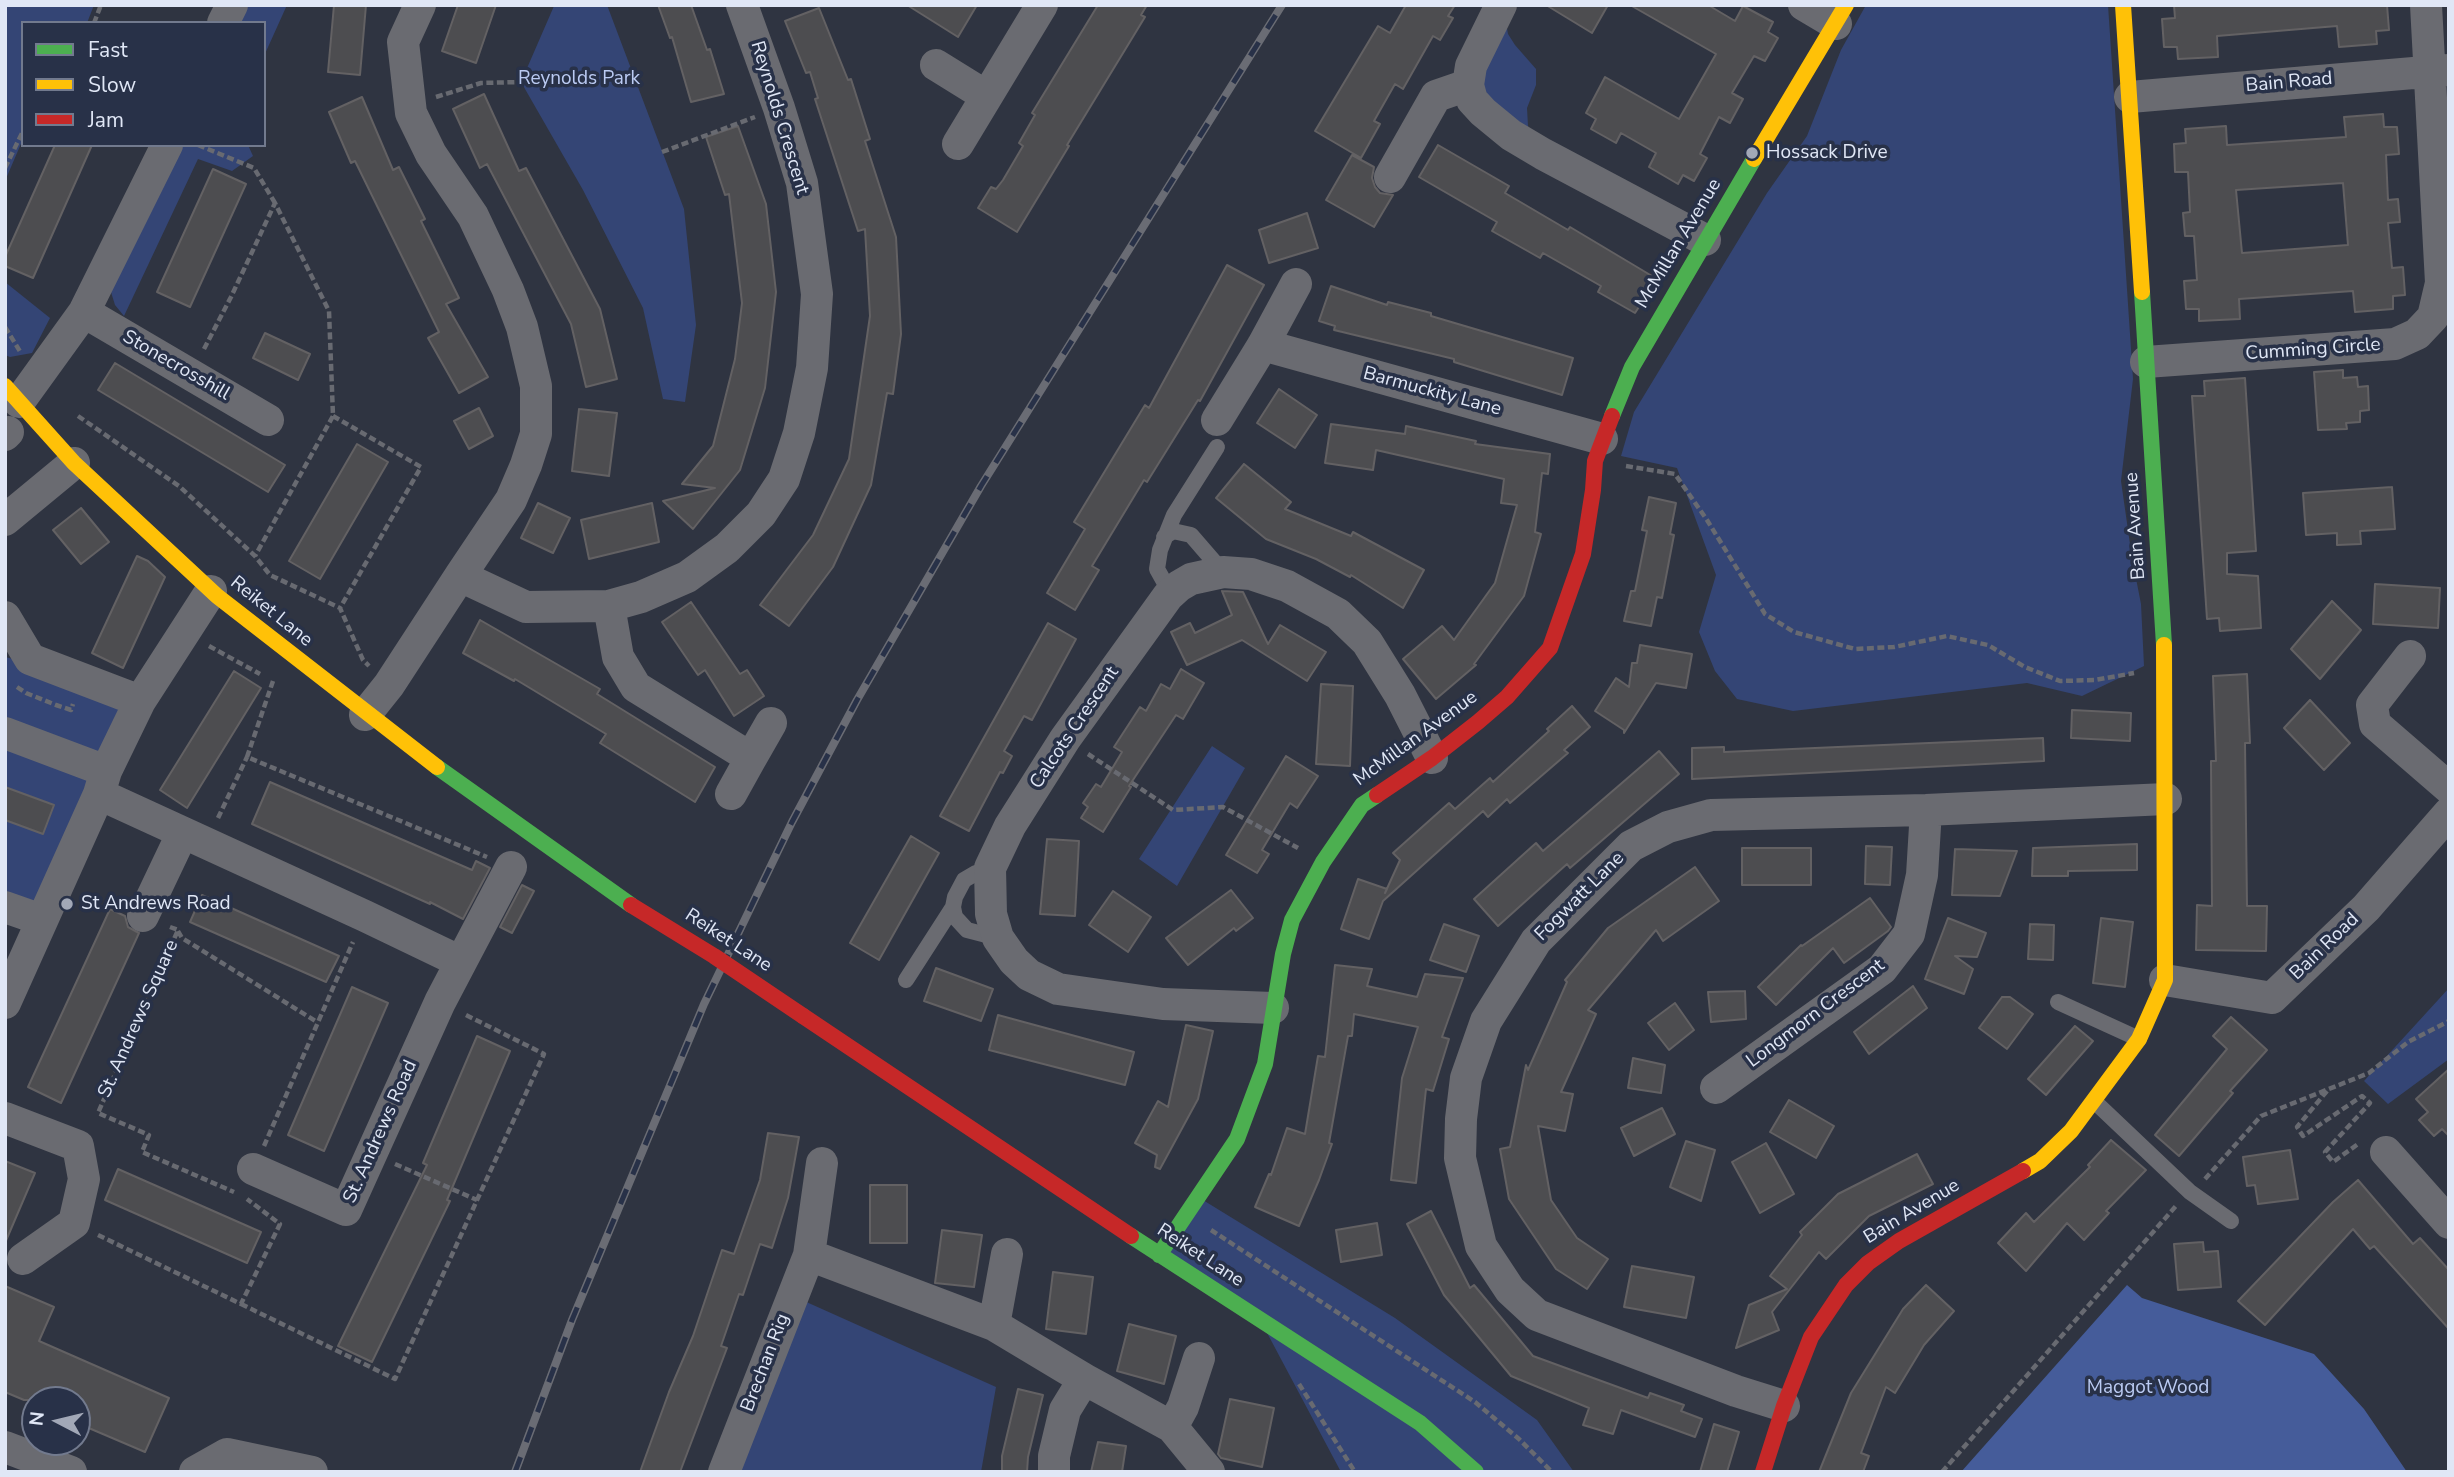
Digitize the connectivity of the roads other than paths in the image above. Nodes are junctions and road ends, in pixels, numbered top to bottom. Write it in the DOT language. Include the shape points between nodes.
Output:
graph roads {
  1 [pos="232,5"];
  2 [pos="420,5"];
  3 [pos="742,5"];
  4 [pos="1041,5"];
  5 [pos="1501,5"];
  6 [pos="1804,5"];
  7 [pos="2123,5"];
  8 [pos="2426,5"];
  9 [pos="1841,15"];
  10 [pos="224,21"];
  11 [pos="936,65"];
  12 [pos="2439,71"];
  13 [pos="1468,85"];
  14 [pos="986,96"];
  15 [pos="2130,96"];
  16 [pos="958,144"];
  17 [pos="166,147"];
  18 [pos="1390,177"];
  19 [pos="1705,240"];
  20 [pos="1296,284"];
  21 [pos="84,312"];
  22 [pos="1263,345"];
  23 [pos="2146,362"];
  24 [pos="12,394"];
  25 [pos="268,420"];
  26 [pos="1217,434"];
  27 [pos="1598,450"];
  28 [pos="74,463"];
  29 [pos="5,520"];
  30 [pos="1164,537"];
  31 [pos="1223,572"];
  32 [pos="460,576"];
  33 [pos="211,591"];
  34 [pos="1171,594"];
  35 [pos="609,606"];
  36 [pos="5,617"];
  37 [pos="2410,656"];
  38 [pos="140,701"];
  39 [pos="365,715"];
  40 [pos="771,723"];
  41 [pos="5,733"];
  42 [pos="751,758"];
  43 [pos="1432,758"];
  44 [pos="102,782"];
  45 [pos="2449,788"];
  46 [pos="732,794"];
  47 [pos="2166,799"];
  48 [pos="1926,810"];
  49 [pos="2449,813"];
  50 [pos="194,839"];
  51 [pos="511,867"];
  52 [pos="990,869"];
  53 [pos="5,906"];
  54 [pos="953,907"];
  55 [pos="143,916"];
  56 [pos="42,920"];
  57 [pos="998,938"];
  58 [pos="461,962"];
  59 [pos="906,980"];
  60 [pos="2165,980"];
  61 [pos="2058,1002"];
  62 [pos="5,1003"];
  63 [pos="1273,1008"];
  64 [pos="2139,1039"];
  65 [pos="1716,1088"];
  66 [pos="2094,1101"];
  67 [pos="5,1118"];
  68 [pos="2376,1145"];
  69 [pos="822,1163"];
  70 [pos="247,1182"];
  71 [pos="2231,1221"];
  72 [pos="2449,1223"];
  73 [pos="1007,1254"];
  74 [pos="809,1255"];
  75 [pos="1159,1255"];
  76 [pos="23,1259"];
  77 [pos="994,1325"];
  78 [pos="1199,1358"];
  79 [pos="1084,1379"];
  80 [pos="1784,1406"];
  81 [pos="1172,1427"];
  82 [pos="5,1447"];
  83 [pos="1203,1470"];
  84 [pos="1471,1470"];
  85 [pos="71,1472"];
  86 [pos="195,1472"];
  87 [pos="312,1472"];
  88 [pos="724,1472"];
  89 [pos="1054,1472"];
  90 [pos="1763,1472"];
  1 -- 10 [label="street"];
  2 -- 32 [label="street" via="403,43 410,110 431,154 473,216 509,290 536,386 536,434 526,465 511,500"];
  3 -- 35 [label="street, Reynolds Crescent" via="802,183 817,294 812,368 799,433 784,479 761,514 727,548 687,577"];
  4 -- 14 [label="street"];
  5 -- 13 [label="street" via="1474,57"];
  6 -- 9 [label="street"];
  7 -- 15 [label="street, Bain Avenue"];
  8 -- 12 [label="street, Cumming Circle"];
  9 -- 19 [label="street, McMillan Avenue"];
  11 -- 14 [label="street"];
  12 -- 15 [label="street, Bain Road"];
  12 -- 23 [label="street, Cumming Circle" via="2441,284 2433,317 2417,334 2395,345"];
  13 -- 18 [label="street" via="1436,96"];
  13 -- 19 [label="street" via="1472,100 1511,135"];
  14 -- 16 [label="street"];
  15 -- 23 [label="street, Bain Avenue"];
  17 -- 21 [label="street"];
  19 -- 27 [label="street, McMillan Avenue" via="1632,367"];
  20 -- 22 [label="street"];
  21 -- 24 [label="street"];
  21 -- 25 [label="street, Stonecrosshill"];
  22 -- 26 [label="street"];
  22 -- 27 [label="street, Barmuckity Lane"];
  23 -- 47 [label="street, Bain Avenue" via="2166,670"];
  24 -- 28 [label="street, Reiket Lane"];
  26 -- 30 [label="lane"];
  27 -- 43 [label="street, McMillan Avenue" via="1583,554 1550,648 1507,697"];
  28 -- 29 [label="street"];
  28 -- 33 [label="street, Reiket Lane"];
  30 -- 31 [label="lane" via="1173,531 1191,535"];
  30 -- 34 [label="lane" via="1157,569"];
  31 -- 34 [label="street, Calcots Crescent" via="1191,579"];
  31 -- 43 [label="street, Calcots Crescent" via="1251,574 1287,586 1338,614 1367,642"];
  32 -- 35 [label="street, Reynolds Crescent" via="526,607"];
  32 -- 39 [label="street"];
  33 -- 38 [label="street"];
  33 -- 39 [label="street, Reiket Lane"];
  34 -- 52 [label="street, Calcots Crescent" via="1065,739 1010,826"];
  35 -- 42 [label="street" via="618,657 636,687"];
  36 -- 38 [label="street" via="30,659"];
  37 -- 45 [label="street" via="2372,705 2375,724"];
  38 -- 44 [label="street"];
  39 -- 75 [label="street, Reiket Lane, bridge" via="631,905"];
  40 -- 42 [label="street"];
  41 -- 44 [label="street"];
  42 -- 46 [label="street"];
  43 -- 63 [label="street, McMillan Avenue" via="1362,805 1323,862 1292,920"];
  44 -- 50 [label="street"];
  44 -- 56 [label="street"];
  47 -- 48 [label="street, Fogwatt Lane"];
  47 -- 60 [label="street, Bain Avenue"];
  48 -- 65 [label="street, Longmorn Crescent" via="1922,875 1909,934 1882,969"];
  48 -- 80 [label="street, Fogwatt Lane" via="1711,815 1668,827 1632,846 1536,940 1486,1021 1466,1078 1460,1158 1467,1194 1481,1246 1510,1290 1537,1315"];
  49 -- 60 [label="street, Bain Road" via="2367,908 2272,998"];
  50 -- 55 [label="street"];
  50 -- 58 [label="street"];
  51 -- 58 [label="street, St. Andrews Road"];
  52 -- 54 [label="lane" via="964,880"];
  52 -- 57 [label="street, Calcots Crescent" via="989,902"];
  53 -- 56 [label="street"];
  54 -- 57 [label="lane" via="967,930"];
  54 -- 59 [label="lane"];
  56 -- 62 [label="street"];
  57 -- 63 [label="street, Calcots Crescent" via="1029,975 1058,989 1163,1004"];
  58 -- 70 [label="street, St. Andrews Road" via="346,1210"];
  60 -- 64 [label="street, Bain Avenue"];
  61 -- 64 [label="lane"];
  63 -- 75 [label="street, McMillan Avenue" via="1265,1063 1237,1139"];
  64 -- 66 [label="street, Bain Avenue"];
  66 -- 71 [label="lane" via="2190,1192"];
  66 -- 80 [label="street, Bain Avenue" via="2040,1161 1868,1263 1846,1285 1811,1337"];
  67 -- 76 [label="street" via="78,1146 84,1179 74,1223"];
  68 -- 72 [label="street"];
  69 -- 74 [label="street, Brechan Rig"];
  73 -- 77 [label="street"];
  74 -- 77 [label="street"];
  74 -- 88 [label="street, Brechan Rig"];
  75 -- 84 [label="street, Reiket Lane" via="1420,1423"];
  77 -- 79 [label="street"];
  78 -- 81 [label="street"];
  79 -- 81 [label="street"];
  79 -- 89 [label="street" via="1065,1410"];
  80 -- 90 [label="street, Bain Avenue"];
  81 -- 83 [label="street"];
  82 -- 85 [label="street"];
  86 -- 87 [label="street" via="227,1454"];
}
